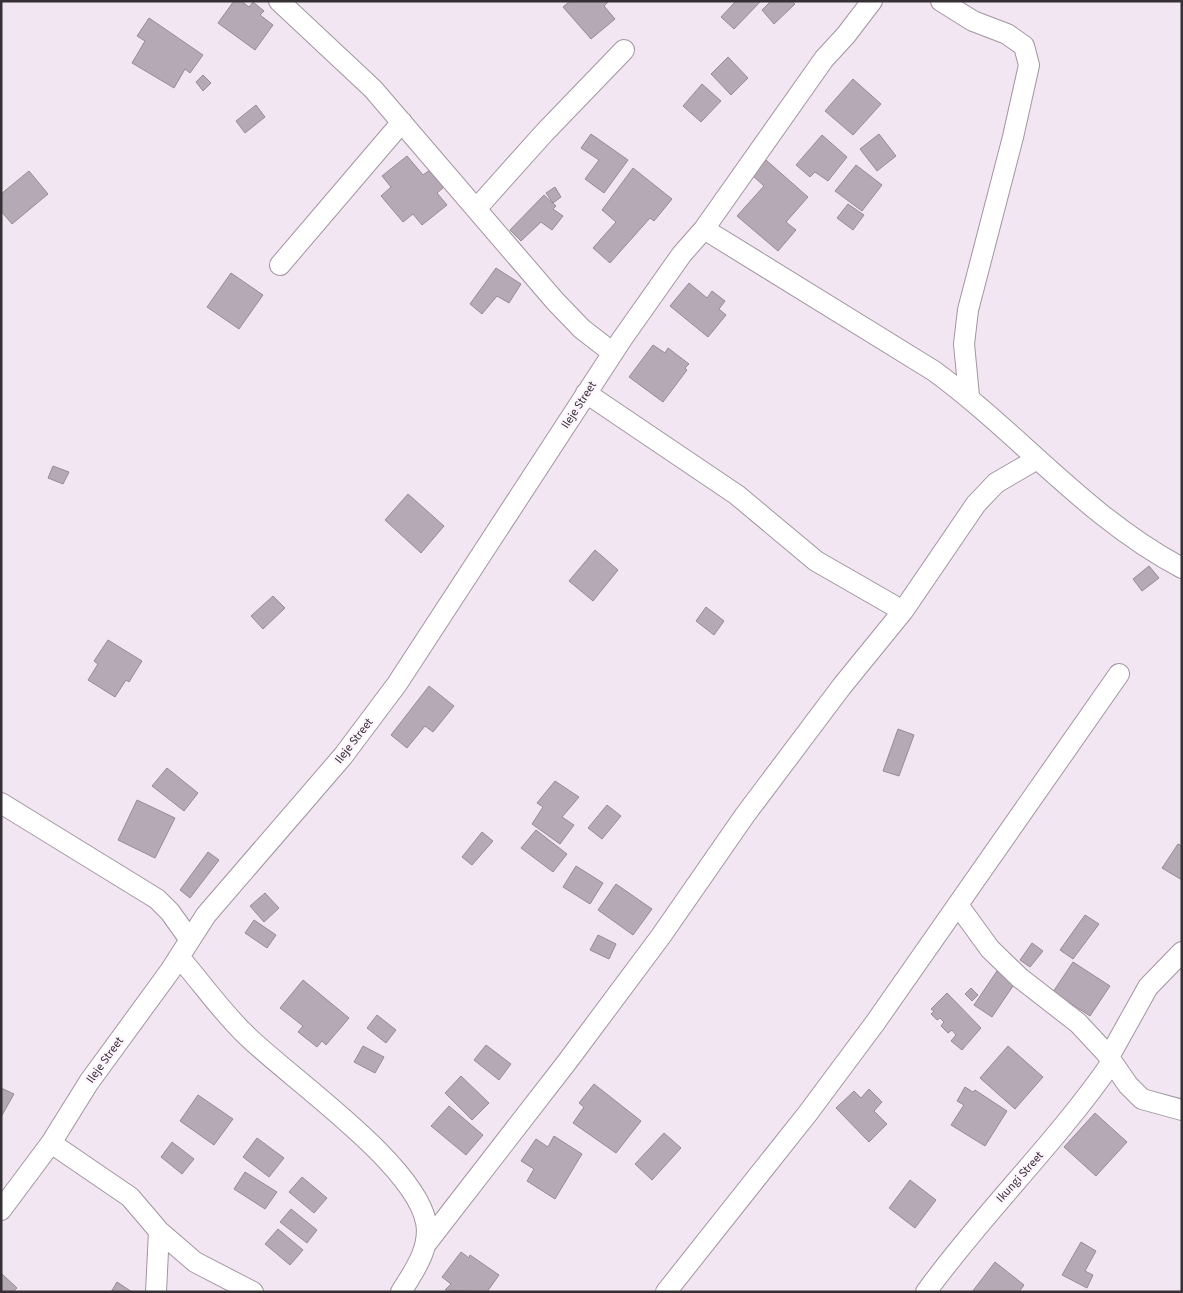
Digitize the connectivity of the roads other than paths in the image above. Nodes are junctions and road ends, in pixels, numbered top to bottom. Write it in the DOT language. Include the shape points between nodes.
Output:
graph roads {
  1 [pos="279,1"];
  2 [pos="872,1"];
  3 [pos="941,1"];
  4 [pos="624,50"];
  5 [pos="402,122"];
  6 [pos="477,208"];
  7 [pos="704,229"];
  8 [pos="280,265"];
  9 [pos="613,353"];
  10 [pos="586,393"];
  11 [pos="969,396"];
  12 [pos="1037,459"];
  13 [pos="1182,568"];
  14 [pos="903,611"];
  15 [pos="1119,674"];
  16 [pos="1,804"];
  17 [pos="958,905"];
  18 [pos="190,940"];
  19 [pos="1181,954"];
  20 [pos="179,957"];
  21 [pos="1111,1060"];
  22 [pos="1182,1110"];
  23 [pos="51,1143"];
  24 [pos="1,1210"];
  25 [pos="159,1231"];
  26 [pos="426,1244"];
  27 [pos="156,1292"];
  28 [pos="253,1292"];
  29 [pos="402,1292"];
  30 [pos="666,1292"];
  31 [pos="926,1292"];
  1 -- 5 [label="street" via="373,89"];
  2 -- 7 [label="street, Ileje Street" via="824,58"];
  3 -- 11 [label="street" via="973,21 1008,34 1024,46 1028,65 968,310 964,344"];
  4 -- 6 [label="street"];
  5 -- 6 [label="street"];
  5 -- 8 [label="street"];
  6 -- 9 [label="street" via="582,329"];
  7 -- 9 [label="street, Ileje Street" via="682,254"];
  7 -- 11 [label="street" via="882,337"];
  9 -- 10 [label="street, Ileje Street"];
  10 -- 14 [label="street" via="737,495 816,561"];
  10 -- 18 [label="street, Ileje Street" via="397,684 343,756 206,915"];
  11 -- 12 [label="street"];
  12 -- 13 [label="street" via="1107,520 1147,550"];
  12 -- 14 [label="street" via="985,492"];
  14 -- 26 [label="street" via="842,686 562,1069"];
  15 -- 17 [label="street"];
  16 -- 18 [label="street" via="157,899"];
  17 -- 21 [label="street" via="990,949 1020,978 1078,1023"];
  17 -- 30 [label="street" via="819,1098"];
  18 -- 20 [label="street, Ileje Street"];
  19 -- 21 [label="street, Ikungi Street" via="1148,988"];
  20 -- 23 [label="street, Ileje Street" via="88,1082"];
  20 -- 26 [label="street" via="222,1011 247,1036 391,1164 413,1190 426,1222"];
  21 -- 22 [label="street" via="1142,1098"];
  21 -- 31 [label="street, Ikungi Street" via="1094,1088 994,1205"];
  23 -- 24 [label="street, Ileje Street"];
  23 -- 25 [label="street" via="130,1197"];
  25 -- 27 [label="street"];
  25 -- 28 [label="street" via="195,1262"];
  26 -- 29 [label="street"];
}
